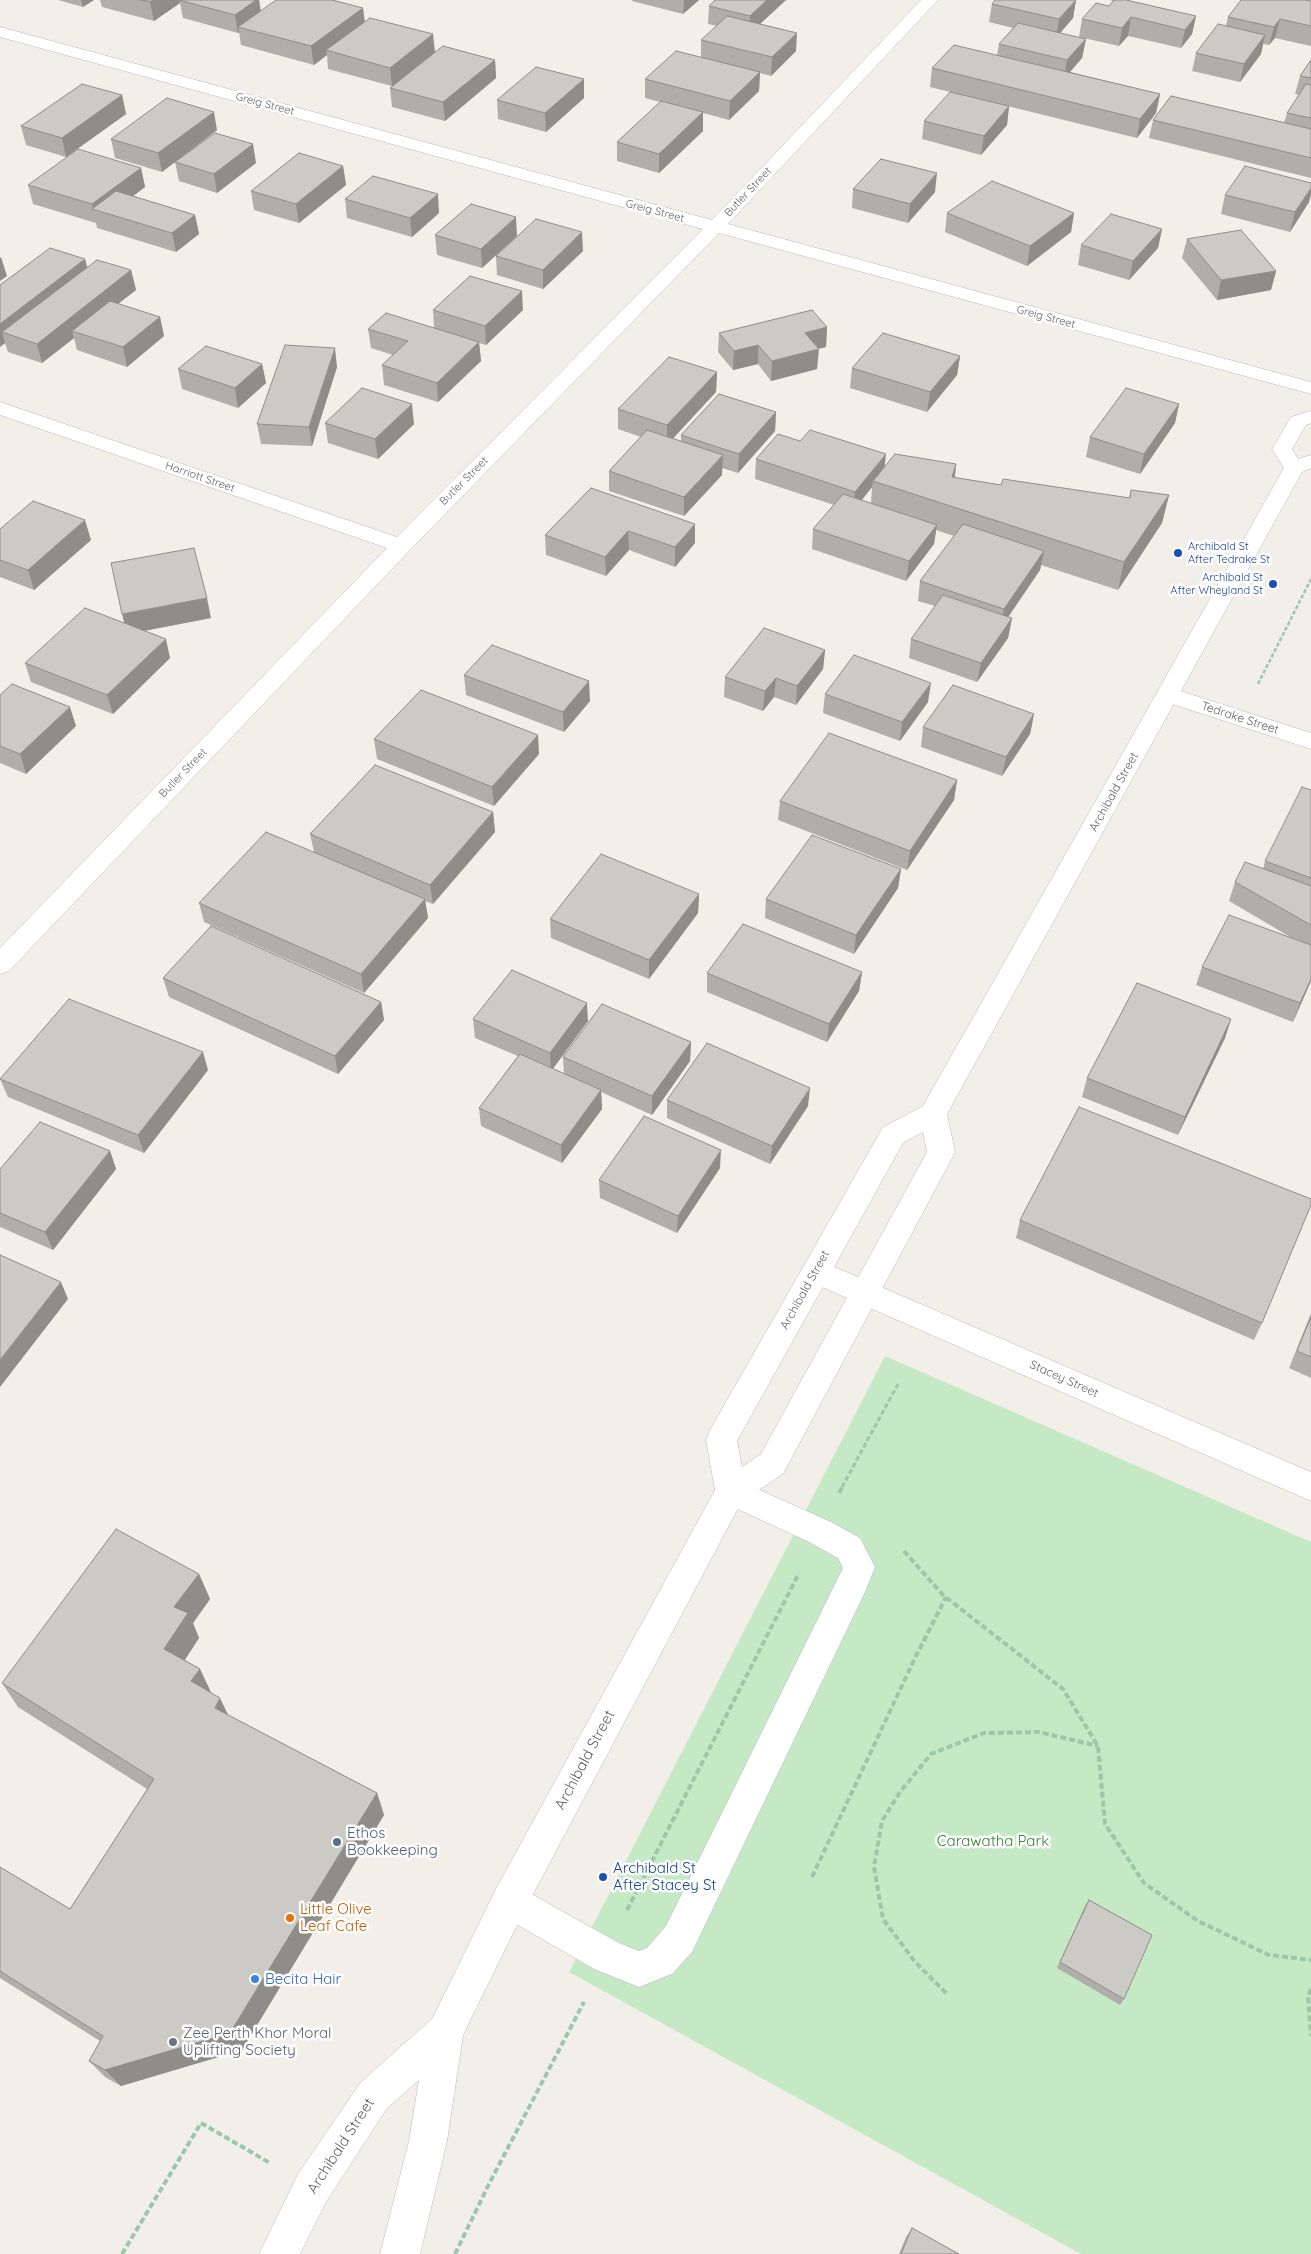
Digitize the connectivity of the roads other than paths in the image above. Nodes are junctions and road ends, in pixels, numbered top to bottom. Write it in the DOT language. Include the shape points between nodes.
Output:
graph roads {
  1 [pos="930,0"];
  2 [pos="0,32"];
  3 [pos="714,228"];
  4 [pos="1311,388"];
  5 [pos="0,408"];
  6 [pos="1311,417"];
  7 [pos="1303,465"];
  8 [pos="401,546"];
  9 [pos="1168,696"];
  10 [pos="1311,741"];
  11 [pos="0,964"];
  12 [pos="933,1114"];
  13 [pos="816,1271"];
  14 [pos="865,1292"];
  15 [pos="1311,1487"];
  16 [pos="731,1491"];
  17 [pos="510,1900"];
  18 [pos="445,2032"];
  19 [pos="278,2254"];
  20 [pos="400,2254"];
  1 -- 3 [label="street, Butler Street"];
  2 -- 3 [label="street, Greig Street"];
  3 -- 4 [label="street, Greig Street"];
  3 -- 8 [label="street, Butler Street"];
  5 -- 8 [label="street, Harriott Street"];
  6 -- 7 [label="street, Archibald Street" via="1298,421 1282,449"];
  7 -- 9 [label="street, Archibald Street"];
  8 -- 11 [label="street, Butler Street"];
  9 -- 10 [label="street, Tedrake Street"];
  9 -- 12 [label="street, Archibald Street"];
  12 -- 13 [label="street, Archibald Street" via="893,1135"];
  12 -- 14 [label="street, Archibald Street" via="941,1152"];
  13 -- 14 [label="street, Stacey Street"];
  13 -- 16 [label="street, Archibald Street" via="722,1440"];
  14 -- 15 [label="street, Stacey Street"];
  14 -- 16 [label="street, Archibald Street" via="772,1464"];
  16 -- 17 [label="street, Archibald Street"];
  16 -- 17 [label="street" via="850,1548 858,1567 679,1939 659,1961 639,1969 607,1956"];
  17 -- 18 [label="street, Archibald Street"];
  18 -- 19 [label="street, Archibald Street" via="374,2095 312,2188"];
  18 -- 20 [label="street, Archibald Street" via="428,2141"];
}
